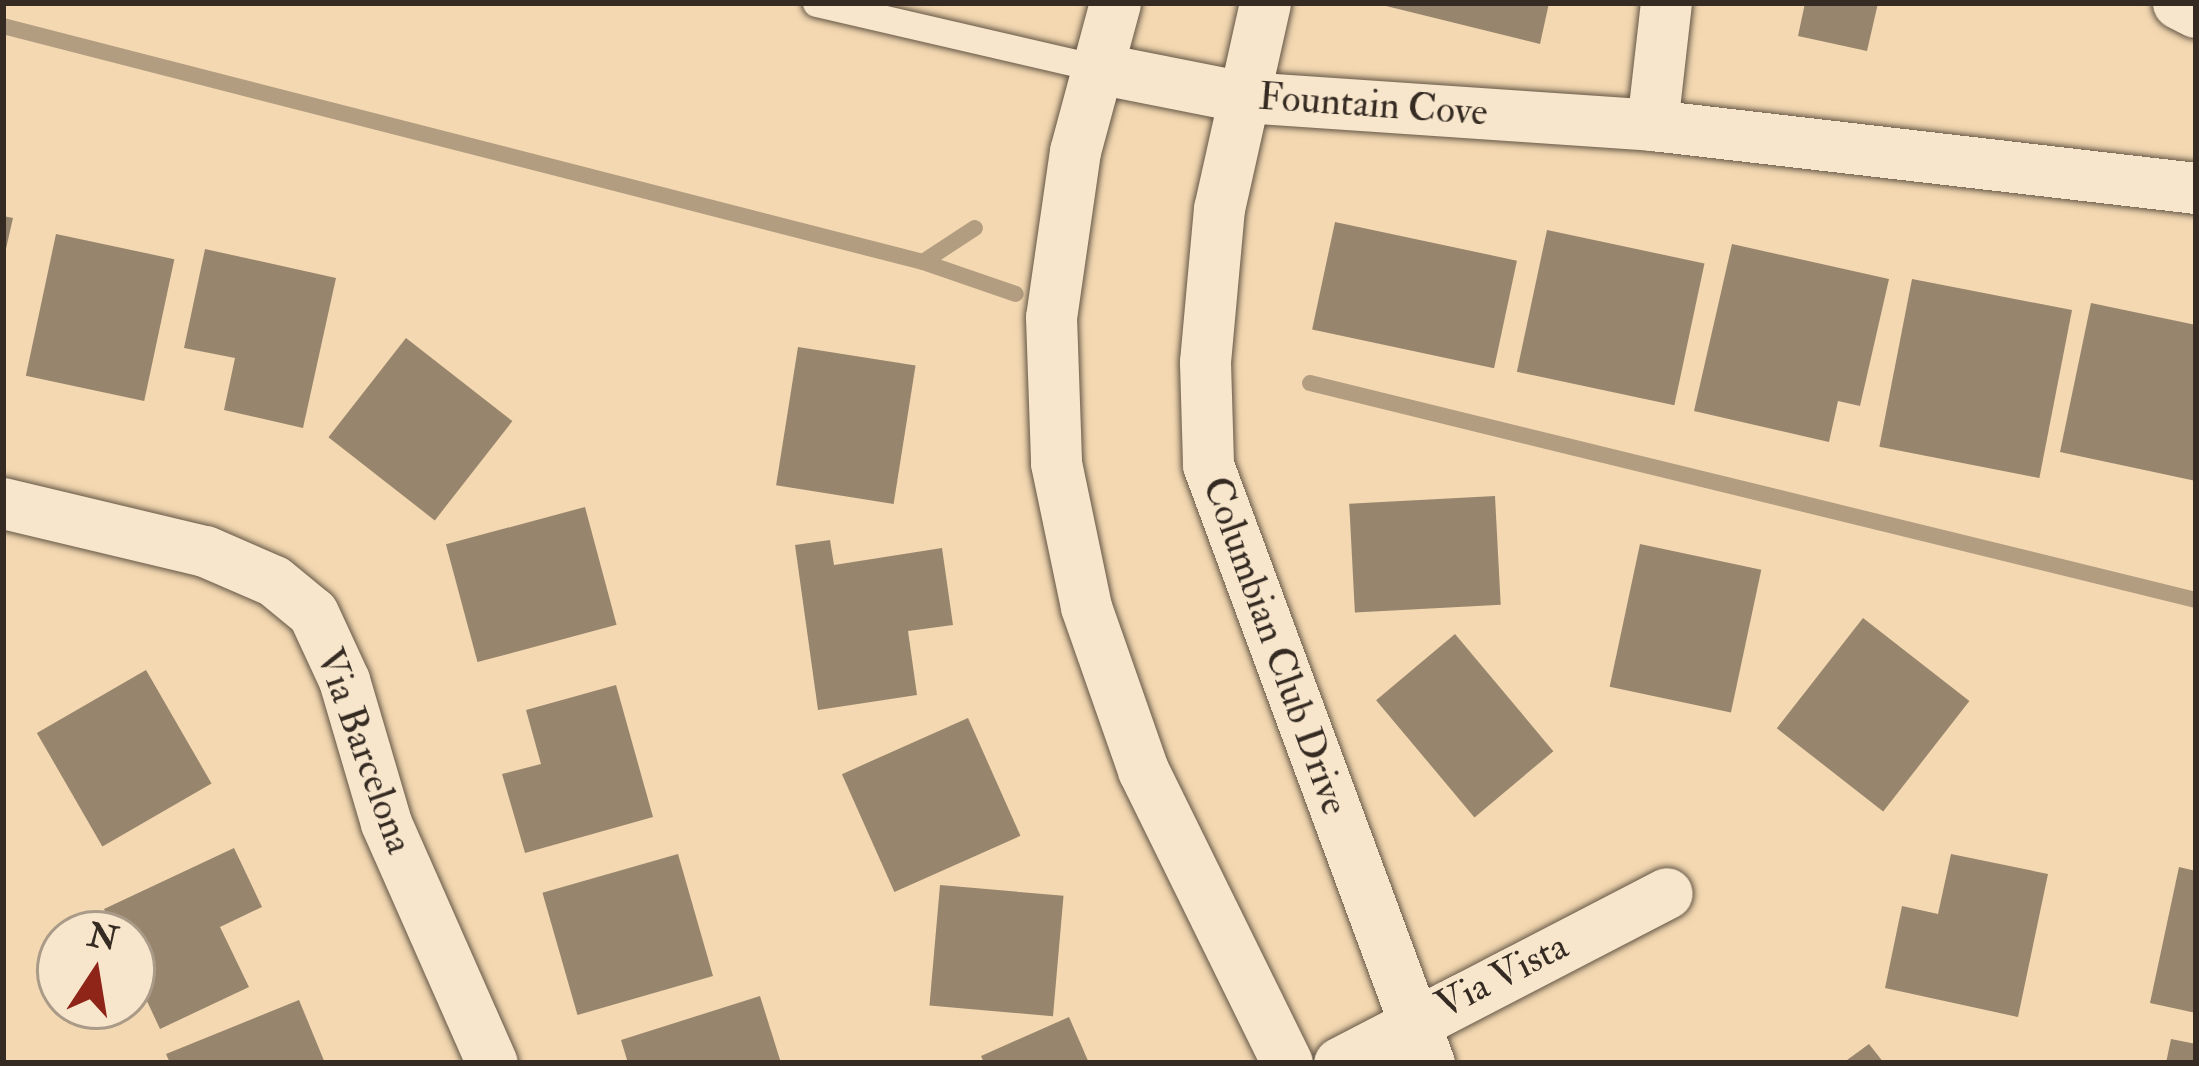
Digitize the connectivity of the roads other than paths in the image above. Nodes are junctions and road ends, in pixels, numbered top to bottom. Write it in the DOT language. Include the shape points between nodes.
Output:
graph roads {
  1 [pos="816,3"];
  2 [pos="1115,3"];
  3 [pos="1265,3"];
  4 [pos="1666,3"];
  5 [pos="2178,3"];
  6 [pos="2196,12"];
  7 [pos="1097,68"];
  8 [pos="1244,97"];
  9 [pos="1652,125"];
  10 [pos="2196,188"];
  11 [pos="3,503"];
  12 [pos="1667,893"];
  13 [pos="1422,1041"];
  14 [pos="492,1063"];
  15 [pos="1287,1063"];
  16 [pos="1339,1063"];
  1 -- 7 [label="lane"];
  2 -- 7 [label="street"];
  3 -- 8 [label="street, Columbian Club Drive"];
  4 -- 9 [label="street"];
  5 -- 6 [label="street"];
  7 -- 8 [label="street, Fountain Cove"];
  7 -- 15 [label="street" via="1075,151 1051,316 1056,463 1086,608 1143,770"];
  8 -- 9 [label="street, Fountain Cove"];
  8 -- 13 [label="street, Columbian Club Drive" via="1220,208 1205,362 1208,465"];
  9 -- 10 [label="street, Fountain Cove"];
  11 -- 14 [label="street, Via Barcelona" via="205,550 274,581 313,613 344,680 386,823"];
  12 -- 13 [label="street, Via Vista"];
  13 -- 16 [label="street, Via Vista"];
}
